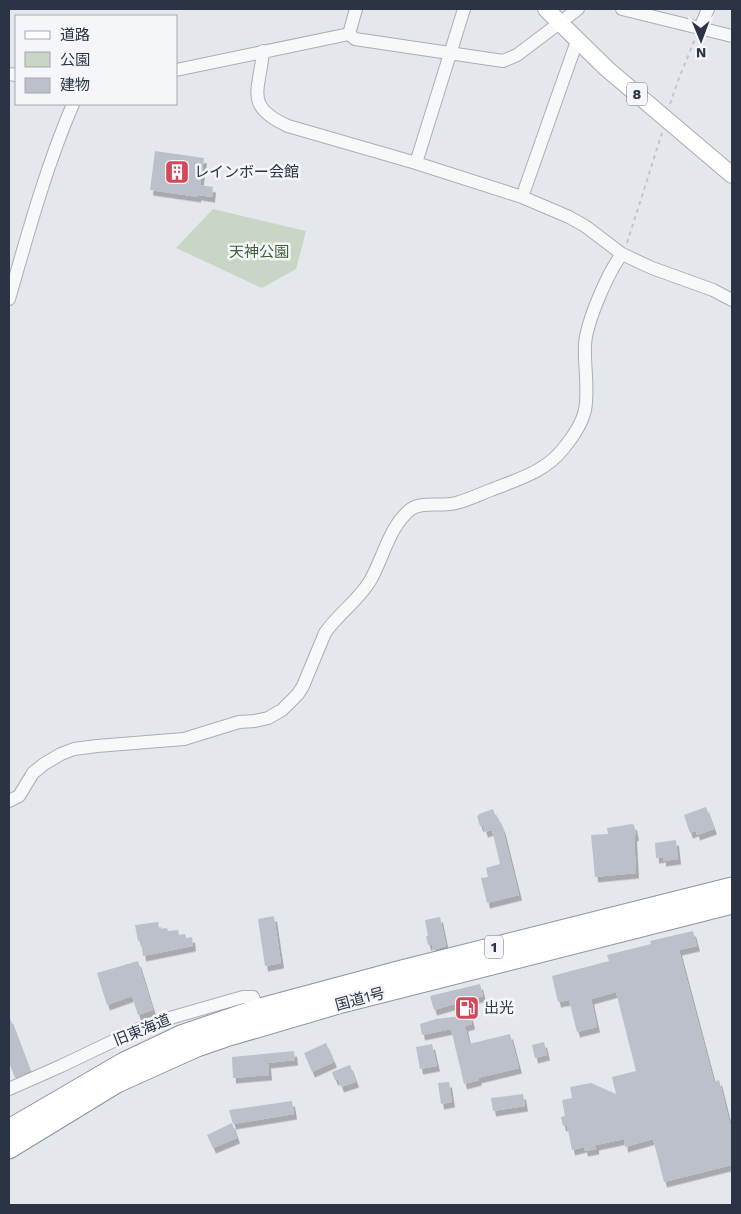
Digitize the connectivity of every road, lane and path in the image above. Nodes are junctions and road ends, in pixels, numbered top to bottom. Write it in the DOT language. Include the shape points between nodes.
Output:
graph roads {
  1 [pos="356,9"];
  2 [pos="464,9"];
  3 [pos="546,9"];
  4 [pos="578,9"];
  5 [pos="622,9"];
  6 [pos="708,9"];
  7 [pos="559,23"];
  8 [pos="700,28"];
  9 [pos="349,34"];
  10 [pos="732,36"];
  11 [pos="577,40"];
  12 [pos="263,51"];
  13 [pos="450,54"];
  14 [pos="178,70"];
  15 [pos="72,105"];
  16 [pos="666,119"];
  17 [pos="416,163"];
  18 [pos="732,175"];
  19 [pos="522,197"];
  20 [pos="622,254"];
  21 [pos="9,299"];
  22 [pos="732,300"];
  23 [pos="9,802"];
  24 [pos="725,898"];
  25 [pos="260,1017"];
  26 [pos="9,1089"];
  27 [pos="9,1129"];
  28 [pos="9,1149"];
  1 -- 9 [label="street"];
  2 -- 13 [label="street"];
  3 -- 7 [label="main road, 8"];
  4 -- 7 [label="street"];
  5 -- 8 [label="street"];
  6 -- 8 [label="street"];
  7 -- 11 [label="main road, 8"];
  7 -- 13 [label="street" via="509,60"];
  8 -- 10 [label="street"];
  8 -- 16 [label="path"];
  9 -- 12 [label="street"];
  9 -- 13 [label="street" via="355,39"];
  11 -- 16 [label="main road, 8"];
  11 -- 19 [label="street"];
  12 -- 14 [label="street"];
  12 -- 17 [label="street" via="257,97 260,108 272,119"];
  13 -- 17 [label="street"];
  15 -- 21 [label="street"];
  16 -- 18 [label="main road, 8"];
  16 -- 20 [label="path"];
  17 -- 19 [label="street"];
  19 -- 20 [label="street" via="570,217"];
  20 -- 22 [label="street"];
  20 -- 23 [label="street" via="609,274 586,332 585,410 573,435 544,467 527,477 457,503 412,509 394,529 363,592 330,625 303,686 282,710 268,718 239,722 184,739 97,746 67,752 52,758 33,773 19,796"];
  24 -- 25 [label="highway, 国道1号 / 1"];
  25 -- 26 [label="street, 旧東海道" via="253,998 243,997 149,1024"];
  25 -- 27 [label="highway, 国道1号 / 1" via="181,1035 124,1062"];
  25 -- 28 [label="highway, 国道1号 / 1" via="117,1083"];
}
